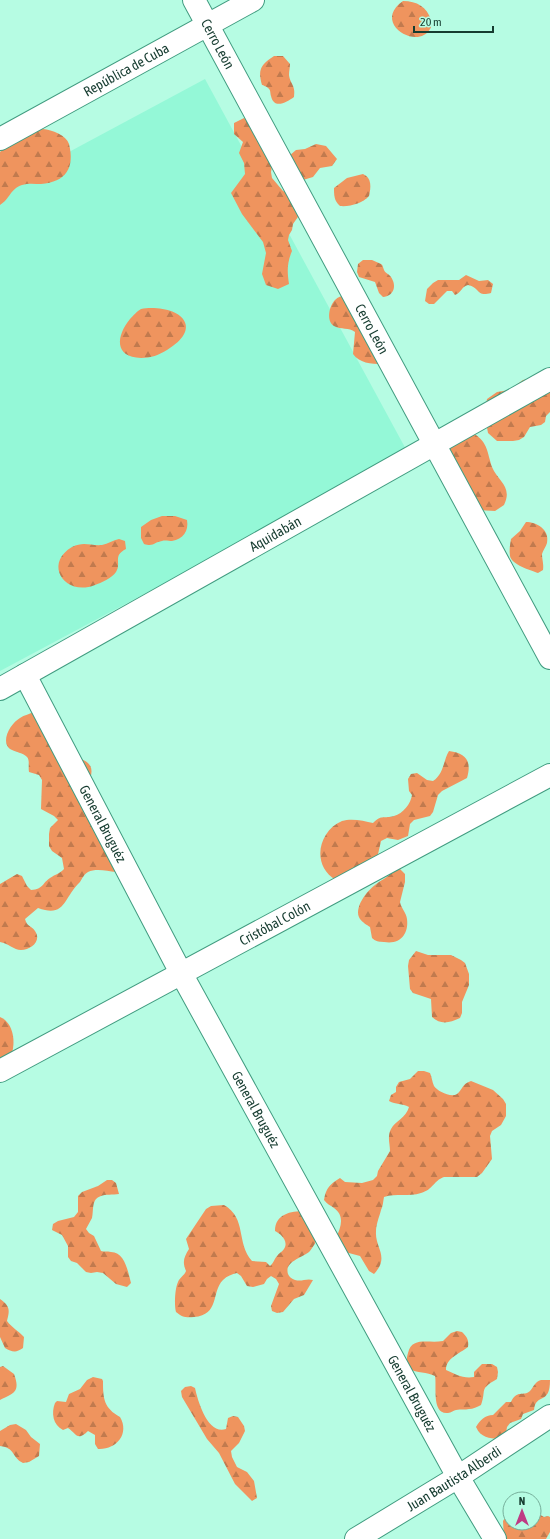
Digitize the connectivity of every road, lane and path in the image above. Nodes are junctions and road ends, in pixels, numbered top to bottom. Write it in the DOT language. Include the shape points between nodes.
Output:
graph roads {
  1 [pos="194,0"];
  2 [pos="253,0"];
  3 [pos="208,25"];
  4 [pos="0,139"];
  5 [pos="550,379"];
  6 [pos="435,443"];
  7 [pos="550,658"];
  8 [pos="25,675"];
  9 [pos="0,689"];
  10 [pos="550,775"];
  11 [pos="181,973"];
  12 [pos="0,1071"];
  13 [pos="550,1416"];
  14 [pos="458,1477"];
  15 [pos="356,1539"];
  16 [pos="495,1539"];
  1 -- 3 [label="street, Cerro León"];
  2 -- 3 [label="street, República de Cuba"];
  3 -- 4 [label="street, República de Cuba"];
  3 -- 6 [label="street, Cerro León"];
  5 -- 6 [label="street, Aquidabán"];
  6 -- 7 [label="street, Cerro León"];
  6 -- 8 [label="street, Aquidabán"];
  8 -- 9 [label="street, Aquidabán"];
  8 -- 11 [label="street, General Bruguéz"];
  10 -- 11 [label="street, Cristóbal Colón"];
  11 -- 12 [label="street, Cristóbal Colón"];
  11 -- 14 [label="street, General Bruguéz"];
  13 -- 14 [label="street, Juan Bautista Alberdi"];
  14 -- 15 [label="street, Juan Bautista Alberdi"];
  14 -- 16 [label="street, General Bruguéz"];
}
